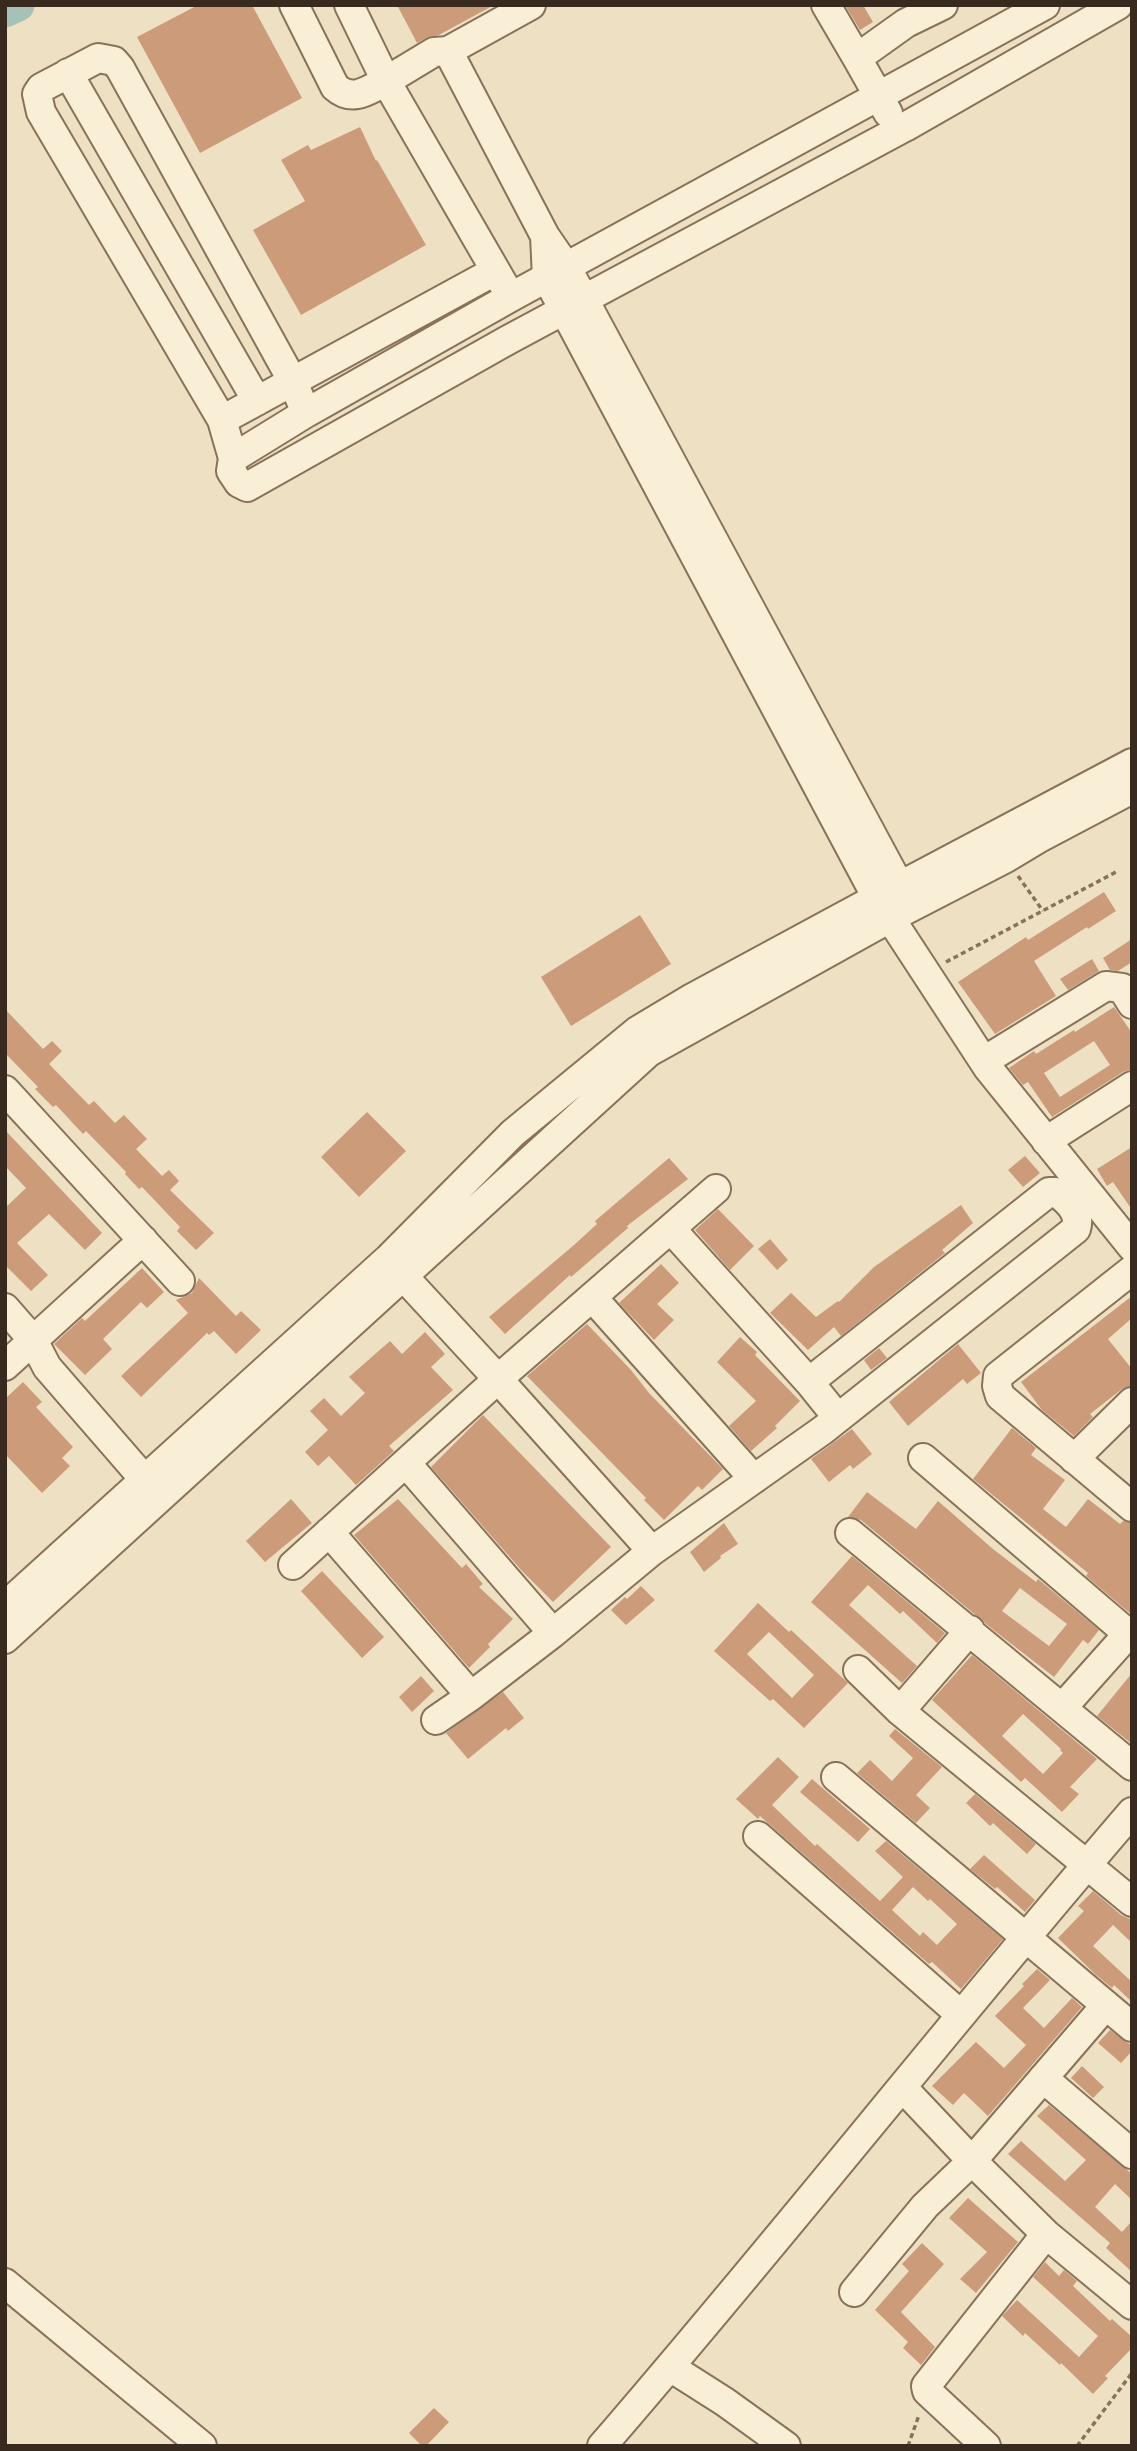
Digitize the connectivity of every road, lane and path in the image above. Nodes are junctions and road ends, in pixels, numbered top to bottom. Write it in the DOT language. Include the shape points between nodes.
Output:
graph roads {
  1 [pos="294,5"];
  2 [pos="349,5"];
  3 [pos="531,5"];
  4 [pos="826,5"];
  5 [pos="943,5"];
  6 [pos="1045,5"];
  7 [pos="1118,5"];
  8 [pos="448,51"];
  9 [pos="858,58"];
  10 [pos="68,73"];
  11 [pos="386,80"];
  12 [pos="880,96"];
  13 [pos="896,131"];
  14 [pos="495,271"];
  15 [pos="557,273"];
  16 [pos="511,297"];
  17 [pos="574,304"];
  18 [pos="293,382"];
  19 [pos="257,401"];
  20 [pos="306,413"];
  21 [pos="222,421"];
  22 [pos="233,458"];
  23 [pos="1132,763"];
  24 [pos="1132,789"];
  25 [pos="1006,858"];
  26 [pos="1116,872"];
  27 [pos="895,902"];
  28 [pos="1043,911"];
  29 [pos="926,973"];
  30 [pos="1132,1004"];
  31 [pos="984,1061"];
  32 [pos="1132,1086"];
  33 [pos="5,1090"];
  34 [pos="1046,1141"];
  35 [pos="716,1189"];
  36 [pos="671,1229"];
  37 [pos="143,1240"];
  38 [pos="1132,1247"];
  39 [pos="395,1268"];
  40 [pos="1132,1270"];
  41 [pos="180,1281"];
  42 [pos="592,1297"];
  43 [pos="5,1308"];
  44 [pos="16,1348"];
  45 [pos="848,1354"];
  46 [pos="498,1379"];
  47 [pos="809,1382"];
  48 [pos="877,1388"];
  49 [pos="1132,1402"];
  50 [pos="838,1418"];
  51 [pos="923,1458"];
  52 [pos="1074,1459"];
  53 [pos="406,1462"];
  54 [pos="754,1479"];
  55 [pos="145,1480"];
  56 [pos="1132,1507"];
  57 [pos="329,1532"];
  58 [pos="850,1533"];
  59 [pos="652,1551"];
  60 [pos="293,1565"];
  61 [pos="5,1606"];
  62 [pos="970,1630"];
  63 [pos="553,1633"];
  64 [pos="1130,1636"];
  65 [pos="5,1639"];
  66 [pos="858,1670"];
  67 [pos="471,1696"];
  68 [pos="1062,1708"];
  69 [pos="900,1711"];
  70 [pos="436,1720"];
  71 [pos="1132,1766"];
  72 [pos="836,1777"];
  73 [pos="1132,1812"];
  74 [pos="758,1836"];
  75 [pos="1086,1865"];
  76 [pos="1132,1902"];
  77 [pos="1025,1936"];
  78 [pos="1106,2006"];
  79 [pos="961,2015"];
  80 [pos="1132,2027"];
  81 [pos="1043,2078"];
  82 [pos="902,2087"];
  83 [pos="1132,2154"];
  84 [pos="972,2161"];
  85 [pos="1046,2234"];
  86 [pos="5,2283"];
  87 [pos="1126,2290"];
  88 [pos="854,2292"];
  89 [pos="670,2367"];
  90 [pos="1132,2374"];
  91 [pos="927,2391"];
  92 [pos="606,2444"];
  93 [pos="202,2446"];
  94 [pos="786,2446"];
  95 [pos="908,2446"];
  96 [pos="986,2446"];
  97 [pos="1077,2446"];
  1 -- 11 [label="street" via="342,93 357,96"];
  2 -- 11 [label="street"];
  3 -- 8 [label="street"];
  4 -- 9 [label="street"];
  5 -- 9 [label="street" via="906,23"];
  6 -- 12 [label="street"];
  7 -- 13 [label="street"];
  8 -- 11 [label="street" via="434,52"];
  8 -- 15 [label="street" via="545,236"];
  9 -- 12 [label="street"];
  10 -- 18 [label="street" via="98,58 114,61 120,68"];
  10 -- 19 [label="street"];
  10 -- 21 [label="street" via="41,88 37,94 41,112"];
  11 -- 14 [label="street"];
  12 -- 13 [label="street"];
  12 -- 15 [label="street"];
  13 -- 17 [label="street"];
  14 -- 16 [label="street"];
  14 -- 18 [label="street"];
  15 -- 16 [label="street"];
  15 -- 17 [label="street"];
  16 -- 20 [label="street"];
  17 -- 22 [label="street" via="247,487 231,471"];
  17 -- 27 [label="street"];
  18 -- 19 [label="street"];
  18 -- 20 [label="street"];
  19 -- 21 [label="street"];
  20 -- 22 [label="street"];
  21 -- 22 [label="street"];
  23 -- 27 [label="street" via="1006,828"];
  24 -- 25 [label="street"];
  25 -- 27 [label="street"];
  25 -- 28 [label="path"];
  26 -- 28 [label="path"];
  27 -- 29 [label="street"];
  27 -- 39 [label="street" via="649,1052"];
  28 -- 29 [label="path"];
  29 -- 31 [label="street"];
  30 -- 31 [label="street" via="1122,988 1106,986"];
  31 -- 34 [label="street"];
  32 -- 34 [label="street"];
  33 -- 37 [label="street"];
  34 -- 38 [label="street"];
  35 -- 36 [label="street"];
  36 -- 42 [label="street"];
  36 -- 47 [label="street"];
  37 -- 41 [label="street"];
  37 -- 44 [label="street"];
  39 -- 46 [label="street"];
  39 -- 55 [label="street"];
  39 -- 65 [label="street"];
  40 -- 52 [label="street" via="998,1376 1000,1396"];
  42 -- 46 [label="street"];
  42 -- 54 [label="street"];
  43 -- 44 [label="street"];
  44 -- 55 [label="street" via="47,1367"];
  45 -- 47 [label="street"];
  45 -- 48 [label="street"];
  45 -- 48 [label="street" via="1049,1192 1056,1192 1075,1211 1076,1229"];
  46 -- 53 [label="street"];
  46 -- 59 [label="street"];
  47 -- 50 [label="street"];
  48 -- 50 [label="street"];
  49 -- 52 [label="street"];
  50 -- 54 [label="street"];
  51 -- 64 [label="street"];
  52 -- 56 [label="street"];
  53 -- 57 [label="street"];
  53 -- 63 [label="street"];
  54 -- 59 [label="street"];
  55 -- 61 [label="street"];
  57 -- 60 [label="street"];
  57 -- 67 [label="street"];
  58 -- 62 [label="street"];
  59 -- 63 [label="street"];
  62 -- 68 [label="street"];
  62 -- 69 [label="street"];
  63 -- 67 [label="street"];
  64 -- 68 [label="street"];
  66 -- 69 [label="street"];
  67 -- 70 [label="street"];
  68 -- 71 [label="street"];
  69 -- 75 [label="street"];
  72 -- 77 [label="street"];
  73 -- 75 [label="street"];
  74 -- 79 [label="street"];
  75 -- 76 [label="street"];
  75 -- 77 [label="street"];
  77 -- 78 [label="street"];
  77 -- 79 [label="street"];
  78 -- 80 [label="street"];
  78 -- 81 [label="street"];
  79 -- 82 [label="street"];
  81 -- 83 [label="street"];
  81 -- 84 [label="street"];
  82 -- 84 [label="street"];
  82 -- 89 [label="street"];
  84 -- 85 [label="street"];
  84 -- 88 [label="street" via="925,2206"];
  85 -- 87 [label="street"];
  85 -- 91 [label="street" via="932,2377"];
  86 -- 93 [label="street"];
  89 -- 92 [label="street"];
  89 -- 94 [label="street"];
  90 -- 97 [label="path"];
  91 -- 95 [label="path"];
  91 -- 96 [label="street"];
}
